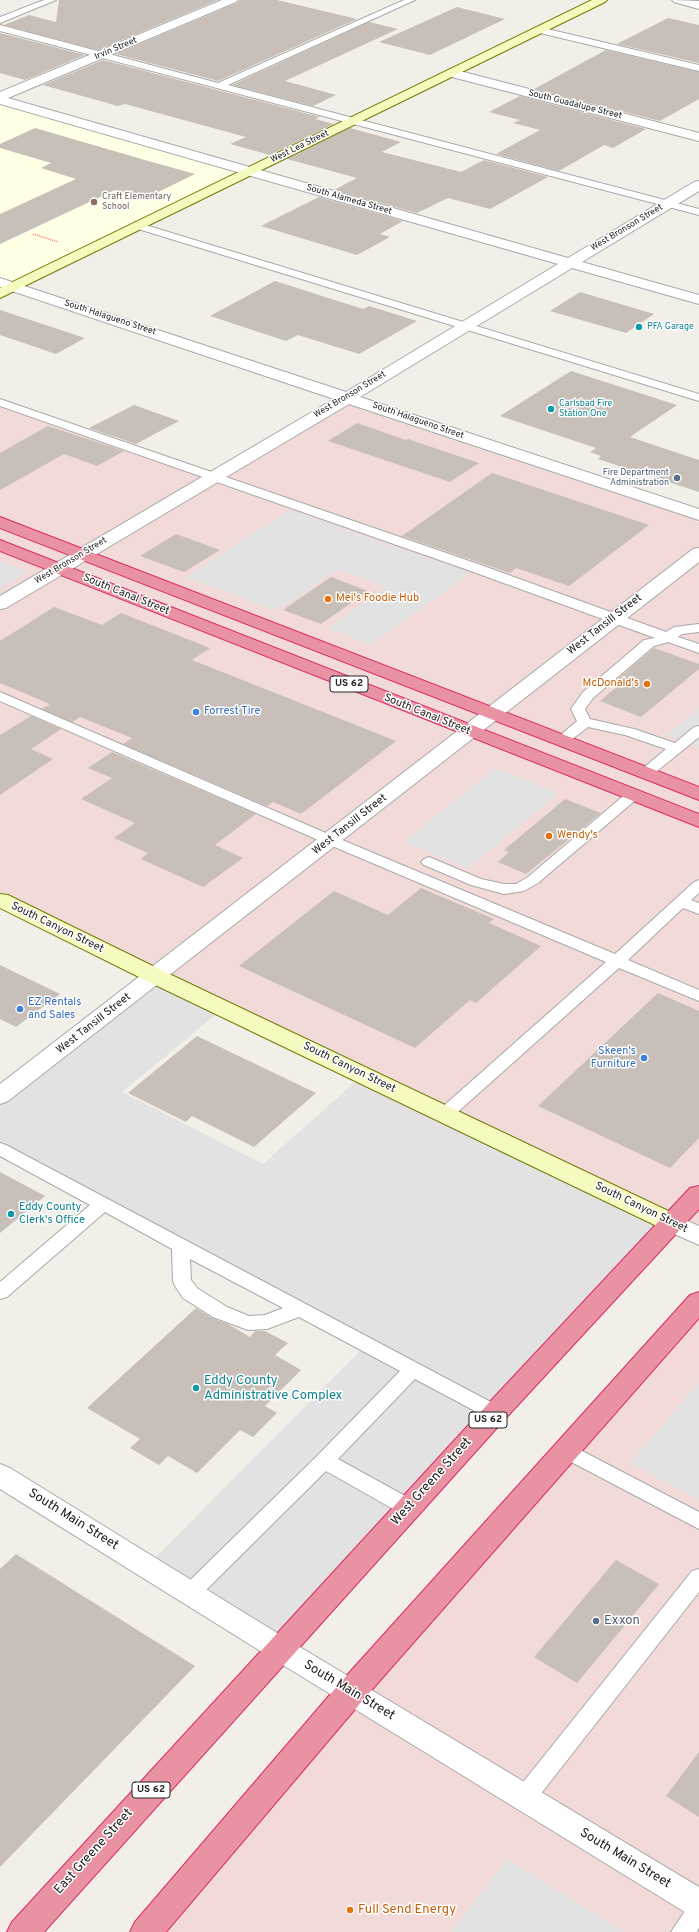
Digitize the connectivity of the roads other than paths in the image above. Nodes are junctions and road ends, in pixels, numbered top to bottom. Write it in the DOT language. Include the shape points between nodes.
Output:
graph roads {
  1 [pos="52,0"];
  2 [pos="232,0"];
  3 [pos="411,0"];
  4 [pos="601,0"];
  5 [pos="678,0"];
  6 [pos="699,5"];
  7 [pos="0,20"];
  8 [pos="0,28"];
  9 [pos="539,30"];
  10 [pos="102,55"];
  11 [pos="699,68"];
  12 [pos="452,73"];
  13 [pos="218,86"];
  14 [pos="0,97"];
  15 [pos="0,100"];
  16 [pos="354,121"];
  17 [pos="699,137"];
  18 [pos="250,172"];
  19 [pos="699,185"];
  20 [pos="669,203"];
  21 [pos="699,212"];
  22 [pos="139,226"];
  23 [pos="568,263"];
  24 [pos="0,282"];
  25 [pos="15,287"];
  26 [pos="0,294"];
  27 [pos="699,300"];
  28 [pos="464,326"];
  29 [pos="347,397"];
  30 [pos="699,398"];
  31 [pos="0,402"];
  32 [pos="216,477"];
  33 [pos="699,515"];
  34 [pos="0,522"];
  35 [pos="0,545"];
  36 [pos="699,553"];
  37 [pos="82,554"];
  38 [pos="58,568"];
  39 [pos="0,604"];
  40 [pos="614,618"];
  41 [pos="699,628"];
  42 [pos="666,638"];
  43 [pos="699,640"];
  44 [pos="699,649"];
  45 [pos="0,696"];
  46 [pos="492,714"];
  47 [pos="585,722"];
  48 [pos="699,730"];
  49 [pos="469,731"];
  50 [pos="562,740"];
  51 [pos="677,748"];
  52 [pos="646,774"];
  53 [pos="699,794"];
  54 [pos="633,795"];
  55 [pos="699,822"];
  56 [pos="330,840"];
  57 [pos="429,862"];
  58 [pos="699,885"];
  59 [pos="0,900"];
  60 [pos="681,901"];
  61 [pos="699,908"];
  62 [pos="617,961"];
  63 [pos="156,976"];
  64 [pos="699,996"];
  65 [pos="0,1096"];
  66 [pos="446,1114"];
  67 [pos="0,1149"];
  68 [pos="699,1194"];
  69 [pos="103,1204"];
  70 [pos="672,1222"];
  71 [pos="699,1236"];
  72 [pos="182,1246"];
  73 [pos="0,1292"];
  74 [pos="699,1301"];
  75 [pos="299,1308"];
  76 [pos="412,1370"];
  77 [pos="495,1413"];
  78 [pos="565,1450"];
  79 [pos="324,1461"];
  80 [pos="0,1474"];
  81 [pos="408,1508"];
  82 [pos="699,1521"];
  83 [pos="699,1577"];
  84 [pos="190,1593"];
  85 [pos="280,1649"];
  86 [pos="351,1692"];
  87 [pos="524,1798"];
  88 [pos="699,1904"];
  89 [pos="699,1909"];
  90 [pos="22,1932"];
  91 [pos="146,1932"];
  92 [pos="683,1932"];
  1 -- 7 [label="lane"];
  2 -- 10 [label="street, Irvin Street"];
  3 -- 13 [label="lane"];
  4 -- 9 [label="main road, West Lea Street"];
  5 -- 6 [label="street"];
  8 -- 10 [label="lane"];
  9 -- 11 [label="lane"];
  9 -- 12 [label="main road, West Lea Street"];
  10 -- 13 [label="lane"];
  10 -- 14 [label="street, Irvin Street"];
  12 -- 16 [label="main road, West Lea Street"];
  12 -- 17 [label="street, South Guadalupe Street"];
  13 -- 16 [label="lane"];
  15 -- 18 [label="street, South Alameda Street"];
  16 -- 18 [label="main road, West Lea Street"];
  16 -- 20 [label="lane"];
  18 -- 22 [label="main road, West Lea Street"];
  18 -- 23 [label="street, South Alameda Street"];
  19 -- 20 [label="street, West Bronson Street"];
  20 -- 21 [label="lane"];
  20 -- 23 [label="street, West Bronson Street"];
  22 -- 25 [label="main road, West Lea Street"];
  22 -- 28 [label="lane"];
  23 -- 27 [label="street, South Alameda Street"];
  23 -- 28 [label="street, West Bronson Street"];
  24 -- 25 [label="street, South Halagueno Street"];
  25 -- 26 [label="main road, West Lea Street"];
  25 -- 29 [label="street, South Halagueno Street"];
  28 -- 29 [label="street, West Bronson Street"];
  28 -- 30 [label="lane"];
  29 -- 32 [label="street, West Bronson Street"];
  29 -- 33 [label="street, South Halagueno Street"];
  31 -- 32 [label="lane"];
  32 -- 37 [label="street, West Bronson Street"];
  32 -- 40 [label="lane"];
  34 -- 37 [label="highway, South Canal Street / US 62"];
  35 -- 38 [label="highway, South Canal Street / US 62"];
  36 -- 40 [label="street, West Tansill Street"];
  37 -- 38 [label="street, West Bronson Street"];
  37 -- 46 [label="highway, South Canal Street / US 62"];
  38 -- 39 [label="street, West Bronson Street"];
  38 -- 49 [label="highway, South Canal Street / US 62"];
  40 -- 42 [label="lane"];
  40 -- 46 [label="street, West Tansill Street"];
  41 -- 42 [label="lane" via="679,630"];
  42 -- 43 [label="lane"];
  42 -- 44 [label="lane"];
  42 -- 47 [label="lane" via="649,643 588,694 578,709"];
  45 -- 56 [label="lane"];
  46 -- 49 [label="street, West Tansill Street"];
  46 -- 50 [label="highway, South Canal Street / US 62"];
  47 -- 50 [label="lane"];
  47 -- 51 [label="lane" via="629,732"];
  48 -- 51 [label="lane"];
  49 -- 54 [label="highway, South Canal Street / US 62"];
  49 -- 56 [label="street, West Tansill Street"];
  50 -- 52 [label="highway, South Canal Street / US 62"];
  51 -- 52 [label="lane"];
  52 -- 53 [label="highway, South Canal Street / US 62"];
  54 -- 55 [label="highway, South Canal Street / US 62"];
  54 -- 57 [label="lane" via="533,880 519,888 504,889 476,882"];
  56 -- 62 [label="lane"];
  56 -- 63 [label="street, West Tansill Street"];
  58 -- 60 [label="lane"];
  59 -- 63 [label="main road, South Canyon Street"];
  60 -- 61 [label="lane"];
  60 -- 62 [label="lane"];
  62 -- 64 [label="lane"];
  62 -- 66 [label="lane"];
  63 -- 65 [label="street, West Tansill Street"];
  63 -- 66 [label="main road, South Canyon Street"];
  66 -- 70 [label="main road, South Canyon Street"];
  67 -- 69 [label="lane"];
  68 -- 70 [label="highway, West Greene Street / US 62"];
  69 -- 72 [label="lane"];
  69 -- 73 [label="lane"];
  70 -- 71 [label="street, South Canyon Street"];
  70 -- 77 [label="highway, West Greene Street / US 62"];
  72 -- 75 [label="lane"];
  72 -- 75 [label="lane" via="182,1281 190,1293 220,1312 248,1323 267,1322"];
  74 -- 78 [label="highway"];
  75 -- 76 [label="lane"];
  76 -- 77 [label="lane"];
  76 -- 79 [label="lane"];
  77 -- 81 [label="highway, West Greene Street / US 62"];
  78 -- 82 [label="lane"];
  78 -- 86 [label="highway"];
  79 -- 81 [label="lane"];
  79 -- 84 [label="lane"];
  80 -- 84 [label="street, South Main Street"];
  81 -- 85 [label="highway, West Greene Street / US 62"];
  83 -- 87 [label="lane"];
  84 -- 85 [label="street, South Main Street"];
  85 -- 86 [label="street, South Main Street"];
  85 -- 90 [label="highway, East Greene Street / US 62"];
  86 -- 87 [label="street, South Main Street"];
  86 -- 91 [label="highway"];
  87 -- 88 [label="street, South Main Street"];
  89 -- 92 [label="lane"];
}
